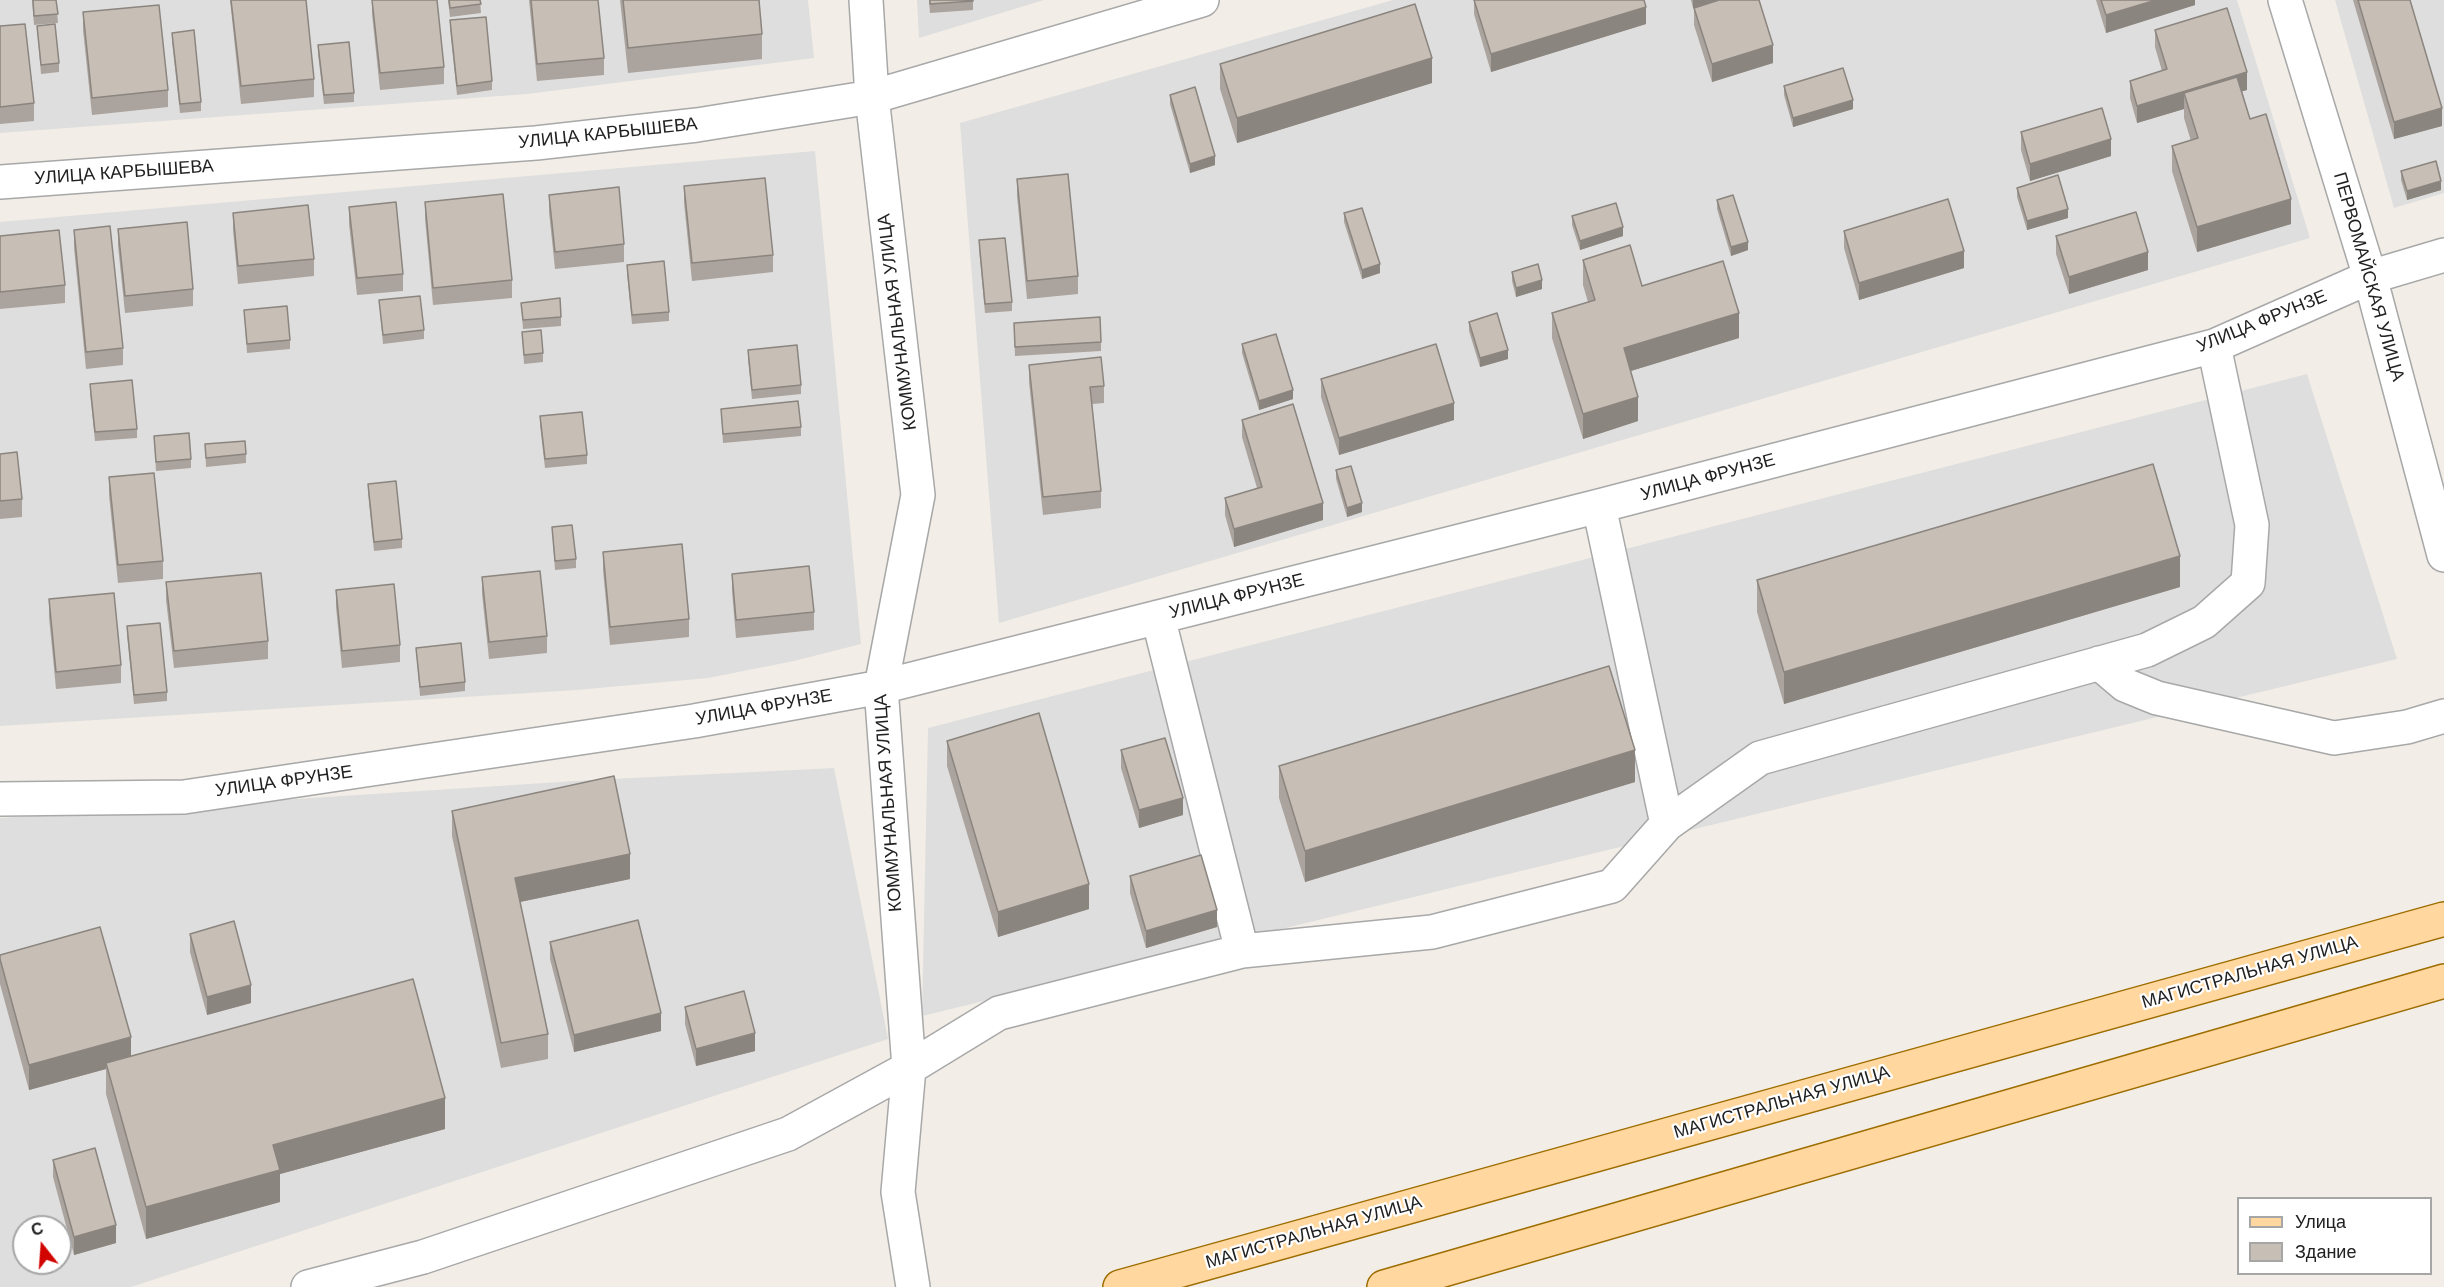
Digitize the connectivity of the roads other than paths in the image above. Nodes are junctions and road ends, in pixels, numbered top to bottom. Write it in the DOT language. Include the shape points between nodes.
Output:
graph roads {
  1 [pos="866,0"];
  2 [pos="1202,0"];
  3 [pos="2284,0"];
  4 [pos="872,97"];
  5 [pos="0,182"];
  6 [pos="2444,255"];
  7 [pos="2370,277"];
  8 [pos="2214,346"];
  9 [pos="1599,506"];
  10 [pos="2444,555"];
  11 [pos="1158,617"];
  12 [pos="2099,663"];
  13 [pos="881,687"];
  14 [pos="2444,716"];
  15 [pos="0,799"];
  16 [pos="1667,824"];
  17 [pos="2444,919"];
  18 [pos="1242,951"];
  19 [pos="2444,981"];
  20 [pos="909,1068"];
  21 [pos="308,1287"];
  22 [pos="913,1287"];
  23 [pos="1120,1287"];
  24 [pos="1384,1287"];
  1 -- 4 [label="street, КОММУНАЛЬНАЯ УЛИЦА"];
  2 -- 4 [label="street, УЛИЦА КАРБЫШЕВА"];
  3 -- 7 [label="street, ПЕРВОМАЙСКАЯ УЛИЦА"];
  4 -- 5 [label="street, УЛИЦА КАРБЫШЕВА" via="698,125 536,143"];
  4 -- 13 [label="street, КОММУНАЛЬНАЯ УЛИЦА" via="918,495"];
  6 -- 7 [label="street, УЛИЦА ФРУНЗЕ"];
  7 -- 8 [label="street, УЛИЦА ФРУНЗЕ"];
  7 -- 10 [label="street, ПЕРВОМАЙСКАЯ УЛИЦА"];
  8 -- 9 [label="street, УЛИЦА ФРУНЗЕ"];
  8 -- 12 [label="street" via="2252,525 2248,583 2204,622 2147,650"];
  9 -- 11 [label="street, УЛИЦА ФРУНЗЕ"];
  9 -- 16 [label="street"];
  11 -- 13 [label="street, УЛИЦА ФРУНЗЕ"];
  11 -- 18 [label="street"];
  12 -- 14 [label="street" via="2125,685 2157,698 2334,738"];
  12 -- 16 [label="street" via="1760,758"];
  13 -- 15 [label="street, УЛИЦА ФРУНЗЕ" via="694,721 184,797"];
  13 -- 20 [label="street, КОММУНАЛЬНАЯ УЛИЦА"];
  16 -- 18 [label="street" via="1612,886 1432,933"];
  17 -- 23 [label="main road, МАГИСТРАЛЬНАЯ УЛИЦА"];
  18 -- 20 [label="street" via="999,1013"];
  19 -- 24 [label="main road"];
  20 -- 21 [label="street" via="788,1134 423,1257"];
  20 -- 22 [label="street, КОММУНАЛЬНАЯ УЛИЦА" via="898,1192"];
}
